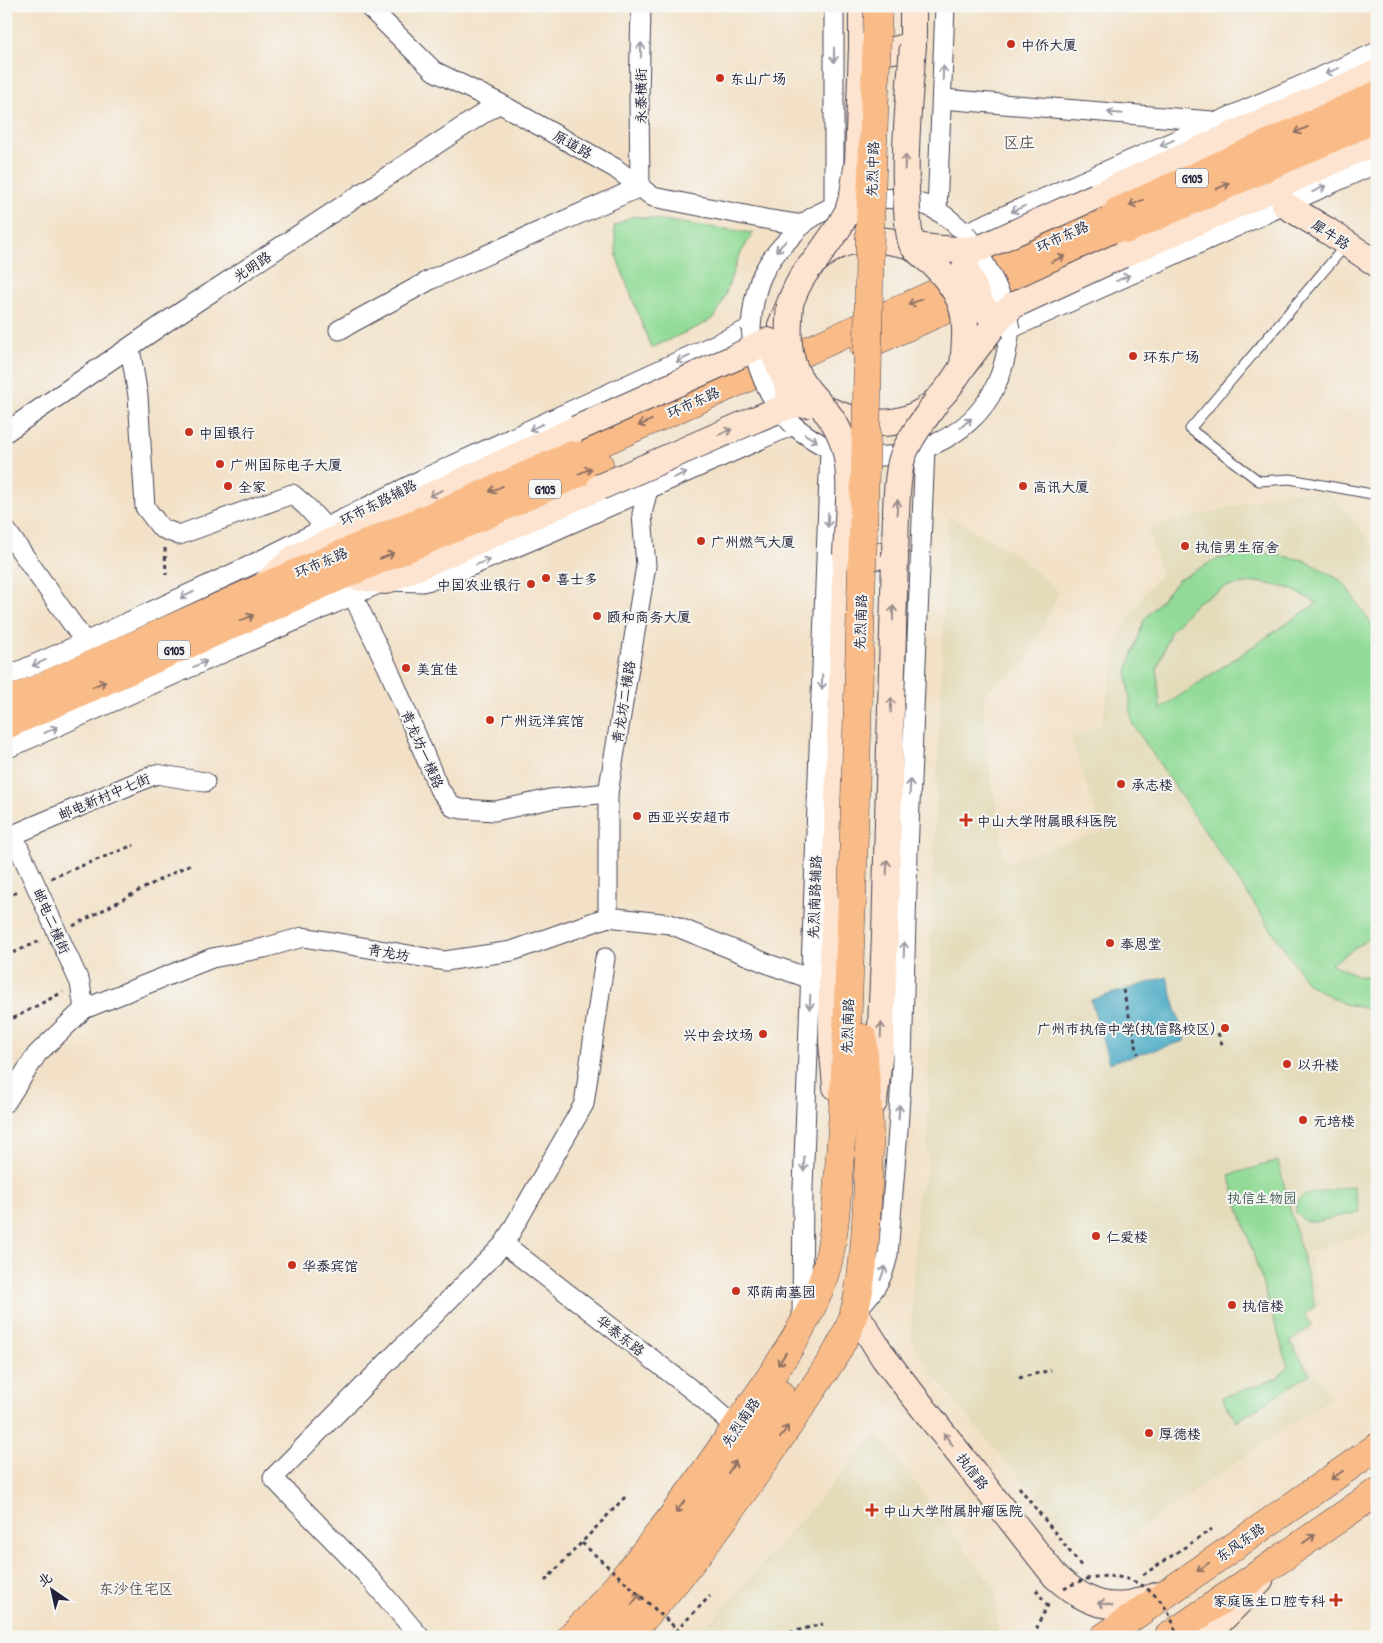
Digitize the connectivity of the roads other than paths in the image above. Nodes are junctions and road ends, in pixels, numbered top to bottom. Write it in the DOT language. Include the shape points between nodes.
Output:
graph roads {
  1 [pos="368,6"];
  2 [pos="641,6"];
  3 [pos="834,6"];
  4 [pos="892,6"];
  5 [pos="913,6"];
  6 [pos="945,6"];
  7 [pos="867,7"];
  8 [pos="913,45"];
  9 [pos="862,47"];
  10 [pos="1377,52"];
  11 [pos="1377,74"];
  12 [pos="1377,95"];
  13 [pos="942,99"];
  14 [pos="499,103"];
  15 [pos="1377,118"];
  16 [pos="1216,122"];
  17 [pos="1377,141"];
  18 [pos="1377,163"];
  19 [pos="640,186"];
  20 [pos="1285,205"];
  21 [pos="834,207"];
  22 [pos="937,211"];
  23 [pos="803,225"];
  24 [pos="968,241"];
  25 [pos="1347,244"];
  26 [pos="913,246"];
  27 [pos="815,260"];
  28 [pos="1377,264"];
  29 [pos="790,305"];
  30 [pos="1005,323"];
  31 [pos="875,328"];
  32 [pos="339,330"];
  33 [pos="759,334"];
  34 [pos="130,348"];
  35 [pos="963,366"];
  36 [pos="937,401"];
  37 [pos="826,409"];
  38 [pos="792,415"];
  39 [pos="6,432"];
  40 [pos="830,449"];
  41 [pos="925,449"];
  42 [pos="648,489"];
  43 [pos="1377,495"];
  44 [pos="326,528"];
  45 [pos="6,530"];
  46 [pos="846,555"];
  47 [pos="895,556"];
  48 [pos="294,558"];
  49 [pos="348,574"];
  50 [pos="253,578"];
  51 [pos="385,582"];
  52 [pos="86,642"];
  53 [pos="6,677"];
  54 [pos="6,703"];
  55 [pos="6,725"];
  56 [pos="6,749"];
  57 [pos="205,782"];
  58 [pos="608,793"];
  59 [pos="10,836"];
  60 [pos="859,899"];
  61 [pos="608,917"];
  62 [pos="605,958"];
  63 [pos="811,979"];
  64 [pos="84,1009"];
  65 [pos="864,1064"];
  66 [pos="6,1102"];
  67 [pos="844,1112"];
  68 [pos="869,1130"];
  69 [pos="504,1244"];
  70 [pos="855,1312"];
  71 [pos="802,1323"];
  72 [pos="736,1428"];
  73 [pos="1377,1447"];
  74 [pos="1377,1492"];
  75 [pos="1283,1557"];
  76 [pos="1169,1591"];
  77 [pos="573,1634"];
  78 [pos="420,1637"];
  79 [pos="606,1637"];
  80 [pos="626,1637"];
  81 [pos="1104,1637"];
  82 [pos="1168,1637"];
  83 [pos="1204,1637"];
  1 -- 14 [label="street, 原道路" via="434,70"];
  19 -- 2 [label="street, 永泰横街, one-way"];
  3 -- 21 [label="street, one-way"];
  4 -- 31 [label="main road, 先烈中路"];
  5 -- 8 [label="main road"];
  13 -- 6 [label="street, one-way"];
  7 -- 9 [label="main road"];
  7 -- 31 [label="main road, 先烈中路, bridge"];
  8 -- 9 [label="main road, bridge" via="887,51"];
  26 -- 8 [label="main road, one-way, bridge" via="905,170"];
  9 -- 27 [label="main road, bridge" via="854,194 839,227"];
  10 -- 16 [label="street, one-way"];
  11 -- 24 [label="main road, bridge" via="1232,135 1004,238"];
  12 -- 49 [label="main road, 环市东路 / G105, one-way" via="473,499"];
  16 -- 13 [label="street, one-way"];
  13 -- 22 [label="street"];
  14 -- 19 [label="street, 原道路" via="615,168"];
  14 -- 34 [label="street, 光明路"];
  49 -- 15 [label="main road, 环市东路 / G105, one-way"];
  16 -- 24 [label="street, one-way"];
  17 -- 30 [label="main road, bridge" via="1014,305"];
  20 -- 18 [label="street, one-way"];
  19 -- 23 [label="street, 原道路" via="653,197"];
  19 -- 32 [label="street" via="432,279"];
  20 -- 25 [label="main road, 犀牛路"];
  30 -- 20 [label="street, one-way"];
  21 -- 22 [label="street, bridge" via="859,200 887,198 914,202"];
  21 -- 23 [label="street"];
  22 -- 24 [label="street"];
  23 -- 33 [label="street, one-way" via="776,250 760,279 752,307"];
  24 -- 26 [label="main road, bridge" via="956,250"];
  24 -- 30 [label="main road, bridge" via="965,268 982,306"];
  25 -- 28 [label="main road, 犀牛路"];
  25 -- 43 [label="lane" via="1190,429 1259,481 1290,479"];
  26 -- 27 [label="main road, bridge" via="888,240 853,240 836,246"];
  26 -- 35 [label="main road, bridge" via="945,276 958,297 966,329"];
  27 -- 29 [label="main road"];
  29 -- 33 [label="main road, bridge" via="772,338"];
  29 -- 37 [label="main road, bridge" via="788,341 793,365 804,386"];
  30 -- 35 [label="main road, bridge"];
  41 -- 30 [label="street, one-way" via="950,437 984,406 1006,359"];
  31 -- 60 [label="main road, 先烈南路"];
  33 -- 38 [label="main road, bridge" via="787,384"];
  33 -- 44 [label="street, 环市东路辅路, one-way" via="425,478"];
  33 -- 48 [label="main road, one-way, bridge" via="736,357"];
  34 -- 39 [label="street, 光明路"];
  34 -- 44 [label="street" via="138,396 145,507 161,528 179,535 292,494"];
  35 -- 36 [label="main road"];
  36 -- 37 [label="main road, bridge" via="917,414 878,424 847,418"];
  47 -- 36 [label="main road, one-way, bridge" via="902,461 908,445"];
  37 -- 38 [label="main road, bridge" via="809,404"];
  37 -- 46 [label="main road, bridge" via="834,420 847,460"];
  38 -- 40 [label="street, one-way" via="807,437"];
  42 -- 38 [label="street, one-way"];
  51 -- 38 [label="main road, one-way, bridge" via="600,487"];
  40 -- 41 [label="street, bridge" via="885,457"];
  40 -- 63 [label="street, 先烈南路辅路, one-way"];
  70 -- 41 [label="street, one-way" via="880,1281 888,1255 902,1061"];
  51 -- 42 [label="street, one-way" via="422,582 447,576"];
  42 -- 58 [label="street, 青龙坊二横路" via="642,514 646,566"];
  44 -- 48 [label="street"];
  44 -- 50 [label="street, 环市东路辅路"];
  45 -- 52 [label="street"];
  46 -- 47 [label="main road, bridge"];
  46 -- 67 [label="main road" via="832,985 836,1091"];
  68 -- 47 [label="main road, one-way" via="880,1049"];
  48 -- 49 [label="street"];
  48 -- 50 [label="main road"];
  49 -- 50 [label="main road, 环市东路 / G105"];
  49 -- 51 [label="main road"];
  55 -- 49 [label="main road, 环市东路 / G105, one-way"];
  56 -- 49 [label="street, one-way"];
  49 -- 58 [label="street, 青龙坊一横路" via="439,789 453,807 496,811 550,799"];
  50 -- 52 [label="street, 环市东路辅路, one-way"];
  50 -- 54 [label="main road, 环市东路 / G105"];
  52 -- 53 [label="street, 环市东路辅路, one-way"];
  57 -- 59 [label="street, 邮电新村中七街" via="156,774"];
  58 -- 61 [label="street, 青龙坊二横路"];
  59 -- 64 [label="street, 邮电二横街" via="36,884 80,983"];
  60 -- 65 [label="main road, 先烈南路"];
  60 -- 67 [label="main road, 先烈南路"];
  61 -- 63 [label="street, 青龙坊" via="670,924"];
  61 -- 64 [label="street, 青龙坊" via="512,951 445,962 302,937 212,958"];
  62 -- 69 [label="street" via="584,1104"];
  63 -- 71 [label="street, 先烈南路辅路, one-way" via="803,1188"];
  64 -- 66 [label="street, 青龙坊" via="37,1054"];
  65 -- 68 [label="main road, 先烈南路"];
  79 -- 65 [label="main road, 先烈南路, one-way" via="670,1556 748,1443 826,1315 849,1242"];
  67 -- 71 [label="main road, 先烈南路" via="828,1262"];
  68 -- 70 [label="main road, 先烈南路" via="867,1217"];
  69 -- 72 [label="street, 华泰东路" via="701,1397"];
  69 -- 78 [label="street" via="273,1478 366,1574"];
  76 -- 70 [label="main road, 执信路, one-way" via="1112,1606 1086,1599 1055,1576 884,1358"];
  80 -- 70 [label="main road, 先烈南路, one-way" via="704,1546 757,1473 825,1371"];
  71 -- 72 [label="main road, 先烈南路, one-way"];
  72 -- 77 [label="main road, 先烈南路, one-way" via="665,1528"];
  73 -- 76 [label="main road, 东风东路, one-way"];
  75 -- 74 [label="main road, one-way"];
  75 -- 82 [label="main road"];
  75 -- 83 [label="main road"];
  76 -- 81 [label="main road, 东风东路"];
}
